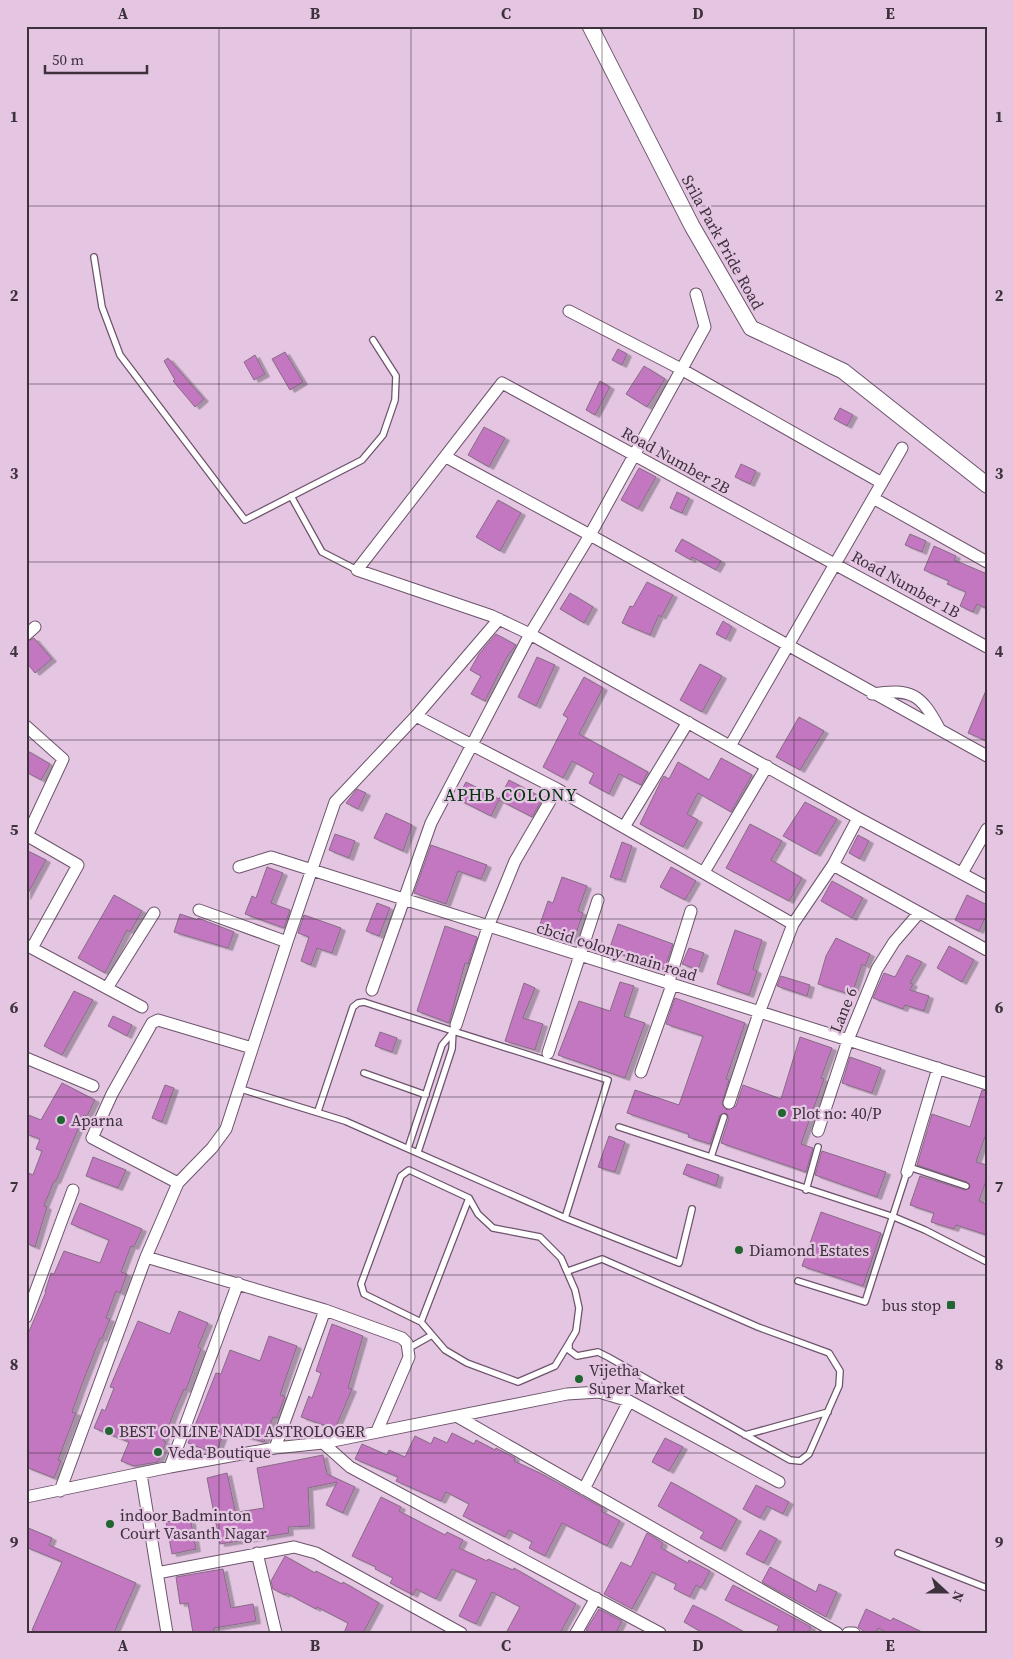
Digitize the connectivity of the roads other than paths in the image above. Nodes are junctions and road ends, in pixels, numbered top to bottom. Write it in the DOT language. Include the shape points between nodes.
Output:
graph roads {
  1 [pos="590,26"];
  2 [pos="94,257"];
  3 [pos="696,294"];
  4 [pos="569,311"];
  5 [pos="373,340"];
  6 [pos="681,369"];
  7 [pos="902,448"];
  8 [pos="634,456"];
  9 [pos="446,457"];
  10 [pos="882,483"];
  11 [pos="987,485"];
  12 [pos="291,496"];
  13 [pos="874,498"];
  14 [pos="590,535"];
  15 [pos="987,562"];
  16 [pos="835,564"];
  17 [pos="357,570"];
  18 [pos="499,620"];
  19 [pos="530,634"];
  20 [pos="789,644"];
  21 [pos="987,647"];
  22 [pos="872,694"];
  23 [pos="416,716"];
  24 [pos="688,722"];
  25 [pos="26,726"];
  26 [pos="940,730"];
  27 [pos="471,744"];
  28 [pos="730,746"];
  29 [pos="987,756"];
  30 [pos="767,766"];
  31 [pos="557,789"];
  32 [pos="858,818"];
  33 [pos="624,827"];
  34 [pos="987,829"];
  35 [pos="27,836"];
  36 [pos="833,865"];
  37 [pos="239,867"];
  38 [pos="312,872"];
  39 [pos="704,872"];
  40 [pos="962,873"];
  41 [pos="987,887"];
  42 [pos="402,900"];
  43 [pos="598,900"];
  44 [pos="199,910"];
  45 [pos="691,911"];
  46 [pos="154,913"];
  47 [pos="919,913"];
  48 [pos="793,924"];
  49 [pos="488,927"];
  50 [pos="288,942"];
  51 [pos="29,947"];
  52 [pos="987,950"];
  53 [pos="580,956"];
  54 [pos="670,984"];
  55 [pos="107,988"];
  56 [pos="372,990"];
  57 [pos="142,1007"];
  58 [pos="759,1013"];
  59 [pos="454,1028"];
  60 [pos="848,1040"];
  61 [pos="252,1048"];
  62 [pos="548,1053"];
  63 [pos="26,1058"];
  64 [pos="938,1068"];
  65 [pos="641,1072"];
  66 [pos="364,1073"];
  67 [pos="987,1084"];
  68 [pos="93,1086"];
  69 [pos="241,1088"];
  70 [pos="426,1094"];
  71 [pos="729,1103"];
  72 [pos="318,1111"];
  73 [pos="724,1117"];
  74 [pos="619,1127"];
  75 [pos="818,1131"];
  76 [pos="818,1147"];
  77 [pos="408,1148"];
  78 [pos="418,1152"];
  79 [pos="711,1157"];
  80 [pos="908,1170"];
  81 [pos="178,1183"];
  82 [pos="966,1186"];
  83 [pos="73,1190"];
  84 [pos="806,1190"];
  85 [pos="469,1198"];
  86 [pos="692,1209"];
  87 [pos="894,1217"];
  88 [pos="565,1218"];
  89 [pos="146,1257"];
  90 [pos="987,1262"];
  91 [pos="568,1271"];
  92 [pos="798,1281"];
  93 [pos="238,1283"];
  94 [pos="325,1310"];
  95 [pos="26,1318"];
  96 [pos="421,1322"];
  97 [pos="432,1335"];
  98 [pos="569,1343"];
  99 [pos="409,1348"];
  100 [pos="629,1401"];
  101 [pos="828,1412"];
  102 [pos="458,1417"];
  103 [pos="377,1431"];
  104 [pos="745,1435"];
  105 [pos="323,1443"];
  106 [pos="275,1448"];
  107 [pos="170,1467"];
  108 [pos="141,1474"];
  109 [pos="779,1482"];
  110 [pos="584,1489"];
  111 [pos="60,1491"];
  112 [pos="26,1497"];
  113 [pos="257,1553"];
  114 [pos="898,1553"];
  115 [pos="157,1574"];
  116 [pos="987,1588"];
  117 [pos="596,1598"];
  118 [pos="167,1633"];
  119 [pos="276,1633"];
  120 [pos="460,1633"];
  121 [pos="576,1633"];
  122 [pos="660,1633"];
  123 [pos="837,1633"];
  124 [pos="848,1633"];
  125 [pos="854,1633"];
  1 -- 11 [label="street, Srila Park Pride Road" via="692,226 751,328 843,371"];
  2 -- 12 [label="lane" via="102,307 120,355 245,520"];
  3 -- 6 [label="street" via="705,327"];
  4 -- 6 [label="street"];
  5 -- 12 [label="lane" via="396,376 395,400 383,435 362,460"];
  6 -- 8 [label="street"];
  6 -- 10 [label="street"];
  7 -- 10 [label="street"];
  8 -- 9 [label="street, Road Number 2B" via="502,383"];
  8 -- 14 [label="street"];
  8 -- 16 [label="street, Road Number 2B"];
  9 -- 14 [label="street"];
  9 -- 17 [label="street"];
  10 -- 13 [label="street"];
  12 -- 17 [label="lane" via="322,552"];
  13 -- 15 [label="street"];
  13 -- 16 [label="street"];
  14 -- 19 [label="street"];
  14 -- 20 [label="street"];
  16 -- 20 [label="street"];
  16 -- 21 [label="street, Road Number 1B"];
  17 -- 18 [label="street"];
  18 -- 19 [label="street"];
  18 -- 23 [label="street"];
  19 -- 24 [label="street"];
  19 -- 27 [label="street"];
  20 -- 22 [label="street"];
  20 -- 28 [label="street"];
  22 -- 26 [label="street"];
  22 -- 26 [label="street" via="898,690 912,694 923,702"];
  23 -- 27 [label="street"];
  23 -- 38 [label="street" via="335,802"];
  24 -- 28 [label="street"];
  24 -- 33 [label="street"];
  25 -- 35 [label="street" via="64,759"];
  26 -- 29 [label="street"];
  27 -- 31 [label="street"];
  27 -- 42 [label="street" via="431,823"];
  28 -- 30 [label="street"];
  30 -- 32 [label="street"];
  30 -- 39 [label="street"];
  31 -- 33 [label="street"];
  31 -- 49 [label="street" via="514,861"];
  32 -- 36 [label="street"];
  32 -- 40 [label="street"];
  33 -- 39 [label="street"];
  34 -- 40 [label="street"];
  35 -- 51 [label="street" via="78,865"];
  36 -- 47 [label="street"];
  36 -- 48 [label="street"];
  37 -- 38 [label="street, cbcid colony main road" via="271,858"];
  38 -- 42 [label="street, cbcid colony main road"];
  38 -- 50 [label="street"];
  39 -- 48 [label="street"];
  40 -- 41 [label="street"];
  42 -- 49 [label="street, cbcid colony main road"];
  42 -- 56 [label="street"];
  43 -- 53 [label="street"];
  44 -- 50 [label="street"];
  45 -- 54 [label="street"];
  46 -- 55 [label="street"];
  47 -- 52 [label="street"];
  47 -- 60 [label="street, Lane 6" via="894,942 877,969"];
  48 -- 58 [label="street"];
  49 -- 53 [label="street, cbcid colony main road"];
  49 -- 59 [label="street"];
  50 -- 61 [label="street"];
  51 -- 55 [label="street"];
  53 -- 54 [label="street, cbcid colony main road"];
  53 -- 62 [label="street"];
  54 -- 58 [label="street, cbcid colony main road"];
  54 -- 65 [label="street"];
  55 -- 57 [label="street"];
  58 -- 60 [label="street, cbcid colony main road"];
  58 -- 71 [label="street"];
  59 -- 70 [label="lane" via="442,1045"];
  59 -- 72 [label="lane" via="358,1003"];
  59 -- 78 [label="lane" via="452,1049"];
  59 -- 88 [label="lane" via="608,1080"];
  60 -- 64 [label="street, cbcid colony main road"];
  60 -- 75 [label="street, Lane 6"];
  61 -- 69 [label="street"];
  61 -- 81 [label="street" via="158,1020 152,1023 112,1094 92,1138"];
  63 -- 68 [label="street"];
  64 -- 67 [label="street, cbcid colony main road"];
  64 -- 80 [label="street"];
  66 -- 70 [label="lane"];
  69 -- 72 [label="lane"];
  69 -- 81 [label="street" via="226,1130"];
  70 -- 77 [label="lane"];
  72 -- 77 [label="lane"];
  73 -- 79 [label="lane"];
  74 -- 79 [label="lane"];
  76 -- 84 [label="lane"];
  77 -- 78 [label="lane"];
  78 -- 88 [label="lane"];
  79 -- 84 [label="lane"];
  80 -- 82 [label="lane"];
  80 -- 87 [label="lane"];
  81 -- 89 [label="street"];
  83 -- 95 [label="street"];
  84 -- 87 [label="lane"];
  85 -- 91 [label="lane" via="478,1214 493,1228 540,1237 561,1258"];
  85 -- 96 [label="lane"];
  85 -- 96 [label="lane" via="409,1170 401,1176 361,1284 364,1294"];
  86 -- 88 [label="lane" via="679,1263"];
  87 -- 90 [label="lane"];
  87 -- 92 [label="lane" via="865,1302"];
  89 -- 93 [label="street"];
  89 -- 111 [label="street"];
  91 -- 98 [label="lane" via="579,1308 576,1331"];
  91 -- 101 [label="lane" via="602,1259 758,1327 829,1353 840,1371 839,1386"];
  93 -- 94 [label="street"];
  93 -- 107 [label="street"];
  94 -- 99 [label="street" via="402,1338"];
  94 -- 106 [label="street"];
  96 -- 97 [label="lane"];
  97 -- 98 [label="lane" via="445,1350 467,1363 518,1382 555,1366"];
  97 -- 99 [label="lane"];
  98 -- 104 [label="lane" via="569,1350 577,1356 598,1352"];
  99 -- 103 [label="street" via="409,1357"];
  100 -- 102 [label="street" via="599,1392 567,1394"];
  100 -- 109 [label="street"];
  100 -- 110 [label="street"];
  101 -- 104 [label="lane"];
  101 -- 104 [label="lane" via="809,1454 800,1461 790,1460"];
  102 -- 103 [label="street"];
  102 -- 110 [label="street"];
  103 -- 105 [label="street"];
  105 -- 106 [label="street"];
  105 -- 117 [label="street" via="350,1467"];
  106 -- 107 [label="street"];
  107 -- 108 [label="street"];
  108 -- 111 [label="street"];
  108 -- 115 [label="street"];
  110 -- 123 [label="street"];
  111 -- 112 [label="street"];
  113 -- 115 [label="street"];
  113 -- 119 [label="street"];
  113 -- 120 [label="street" via="294,1547 316,1553"];
  114 -- 116 [label="lane"];
  115 -- 118 [label="street"];
  117 -- 121 [label="street"];
  117 -- 122 [label="street"];
  124 -- 125 [label="street"];
}
